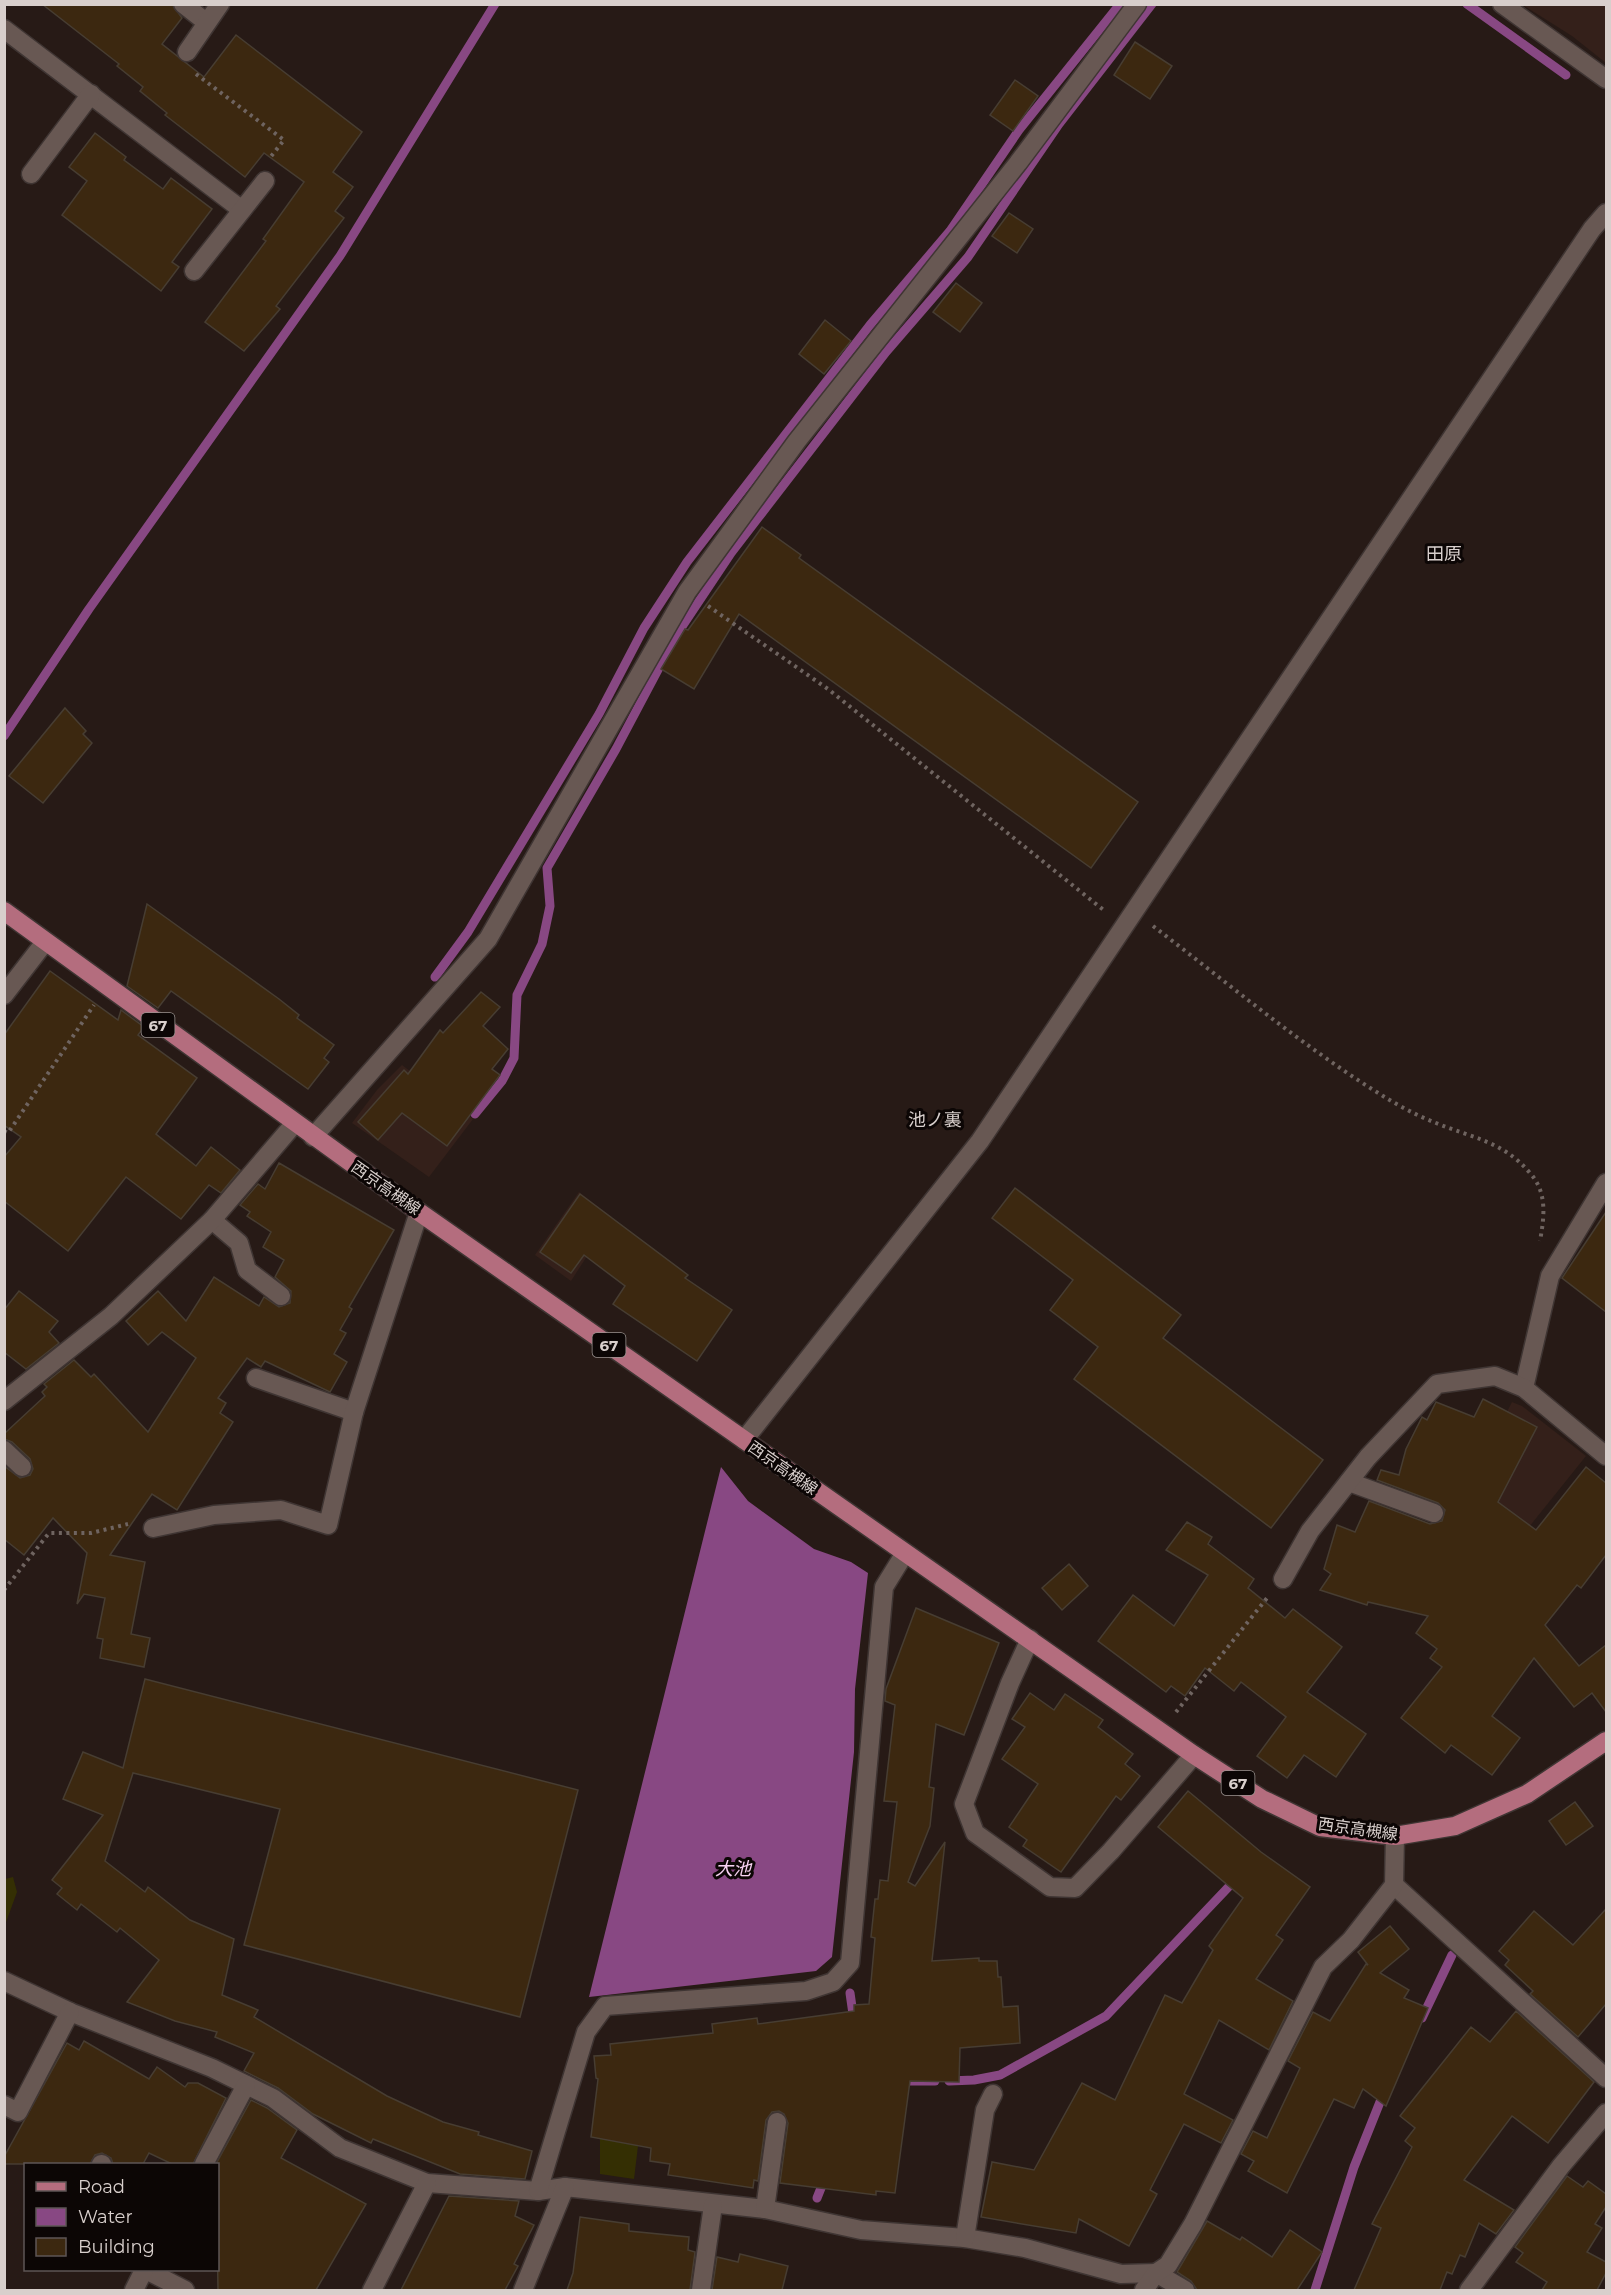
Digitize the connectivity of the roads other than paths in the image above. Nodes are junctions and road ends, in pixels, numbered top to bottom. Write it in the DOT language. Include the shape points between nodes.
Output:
graph roads {
  1 [pos="183,4"];
  2 [pos="220,4"];
  3 [pos="1137,4"];
  4 [pos="1502,4"];
  5 [pos="206,22"];
  6 [pos="4,29"];
  7 [pos="187,51"];
  8 [pos="1606,80"];
  9 [pos="91,94"];
  10 [pos="31,174"];
  11 [pos="265,181"];
  12 [pos="242,210"];
  13 [pos="1606,213"];
  14 [pos="194,271"];
  15 [pos="4,911"];
  16 [pos="45,942"];
  17 [pos="4,995"];
  18 [pos="296,1123"];
  19 [pos="313,1137"];
  20 [pos="1606,1183"];
  21 [pos="419,1212"];
  22 [pos="213,1220"];
  23 [pos="281,1296"];
  24 [pos="256,1378"];
  25 [pos="1524,1388"];
  26 [pos="4,1401"];
  27 [pos="354,1412"];
  28 [pos="744,1440"];
  29 [pos="4,1450"];
  30 [pos="1606,1456"];
  31 [pos="22,1467"];
  32 [pos="1349,1482"];
  33 [pos="1434,1513"];
  34 [pos="153,1528"];
  35 [pos="905,1553"];
  36 [pos="1283,1579"];
  37 [pos="1030,1639"];
  38 [pos="1605,1745"];
  39 [pos="1194,1755"];
  40 [pos="1395,1836"];
  41 [pos="1395,1885"];
  42 [pos="4,1981"];
  43 [pos="70,2012"];
  44 [pos="1606,2078"];
  45 [pos="246,2085"];
  46 [pos="993,2094"];
  47 [pos="4,2105"];
  48 [pos="1606,2113"];
  49 [pos="777,2122"];
  50 [pos="205,2163"];
  51 [pos="427,2183"];
  52 [pos="565,2187"];
  53 [pos="538,2191"];
  54 [pos="713,2205"];
  55 [pos="765,2209"];
  56 [pos="965,2238"];
  57 [pos="144,2271"];
  58 [pos="147,2271"];
  59 [pos="1156,2274"];
  60 [pos="134,2290"];
  61 [pos="185,2290"];
  62 [pos="372,2290"];
  63 [pos="523,2290"];
  64 [pos="701,2290"];
  65 [pos="1144,2290"];
  66 [pos="1185,2290"];
  67 [pos="1469,2290"];
  1 -- 5 [label="street"];
  2 -- 5 [label="street"];
  3 -- 19 [label="street" via="1018,163 797,441 687,592 488,939"];
  4 -- 8 [label="street"];
  5 -- 7 [label="street"];
  6 -- 9 [label="street"];
  9 -- 10 [label="street"];
  9 -- 12 [label="street"];
  11 -- 12 [label="street"];
  12 -- 14 [label="street"];
  13 -- 28 [label="street" via="980,1141"];
  15 -- 16 [label="main road, 西京高槻線 / 67"];
  16 -- 17 [label="street"];
  16 -- 18 [label="main road, 西京高槻線 / 67"];
  18 -- 19 [label="main road, 西京高槻線 / 67"];
  18 -- 22 [label="street"];
  19 -- 21 [label="main road, 西京高槻線 / 67"];
  20 -- 25 [label="street" via="1550,1276"];
  21 -- 27 [label="street"];
  21 -- 28 [label="main road, 西京高槻線 / 67"];
  22 -- 23 [label="street" via="239,1243 248,1270"];
  22 -- 26 [label="street" via="111,1316"];
  24 -- 27 [label="street"];
  25 -- 30 [label="street"];
  25 -- 32 [label="street" via="1494,1376 1437,1384"];
  27 -- 34 [label="street" via="328,1525 281,1510 214,1515"];
  28 -- 35 [label="main road, 西京高槻線 / 67"];
  29 -- 31 [label="street"];
  32 -- 33 [label="street"];
  32 -- 36 [label="street" via="1310,1531"];
  35 -- 37 [label="main road, 西京高槻線 / 67"];
  35 -- 53 [label="street" via="884,1587 850,1963 833,1982 806,1991 604,2006 586,2032"];
  37 -- 39 [label="main road, 西京高槻線 / 67"];
  37 -- 39 [label="street" via="964,1804 975,1833 1050,1887 1075,1888"];
  38 -- 40 [label="main road, 西京高槻線 / 67" via="1507,1804 1455,1826"];
  39 -- 40 [label="main road, 西京高槻線 / 67" via="1262,1799 1320,1827"];
  40 -- 41 [label="street"];
  41 -- 44 [label="street"];
  41 -- 59 [label="street" via="1351,1940 1323,1967 1193,2224 1168,2265"];
  42 -- 43 [label="street"];
  43 -- 45 [label="street" via="212,2067"];
  43 -- 47 [label="street" via="18,2112"];
  45 -- 50 [label="street"];
  45 -- 51 [label="street" via="273,2098 340,2148"];
  46 -- 56 [label="street" via="985,2110"];
  48 -- 67 [label="street"];
  49 -- 55 [label="street"];
  51 -- 53 [label="street"];
  51 -- 62 [label="street"];
  52 -- 53 [label="street"];
  52 -- 54 [label="street"];
  52 -- 63 [label="street"];
  54 -- 55 [label="street"];
  54 -- 64 [label="street"];
  55 -- 56 [label="street" via="861,2230"];
  56 -- 59 [label="street" via="1025,2248 1121,2274"];
  57 -- 60 [label="street"];
  58 -- 61 [label="street"];
  59 -- 65 [label="street"];
  59 -- 66 [label="street"];
}
